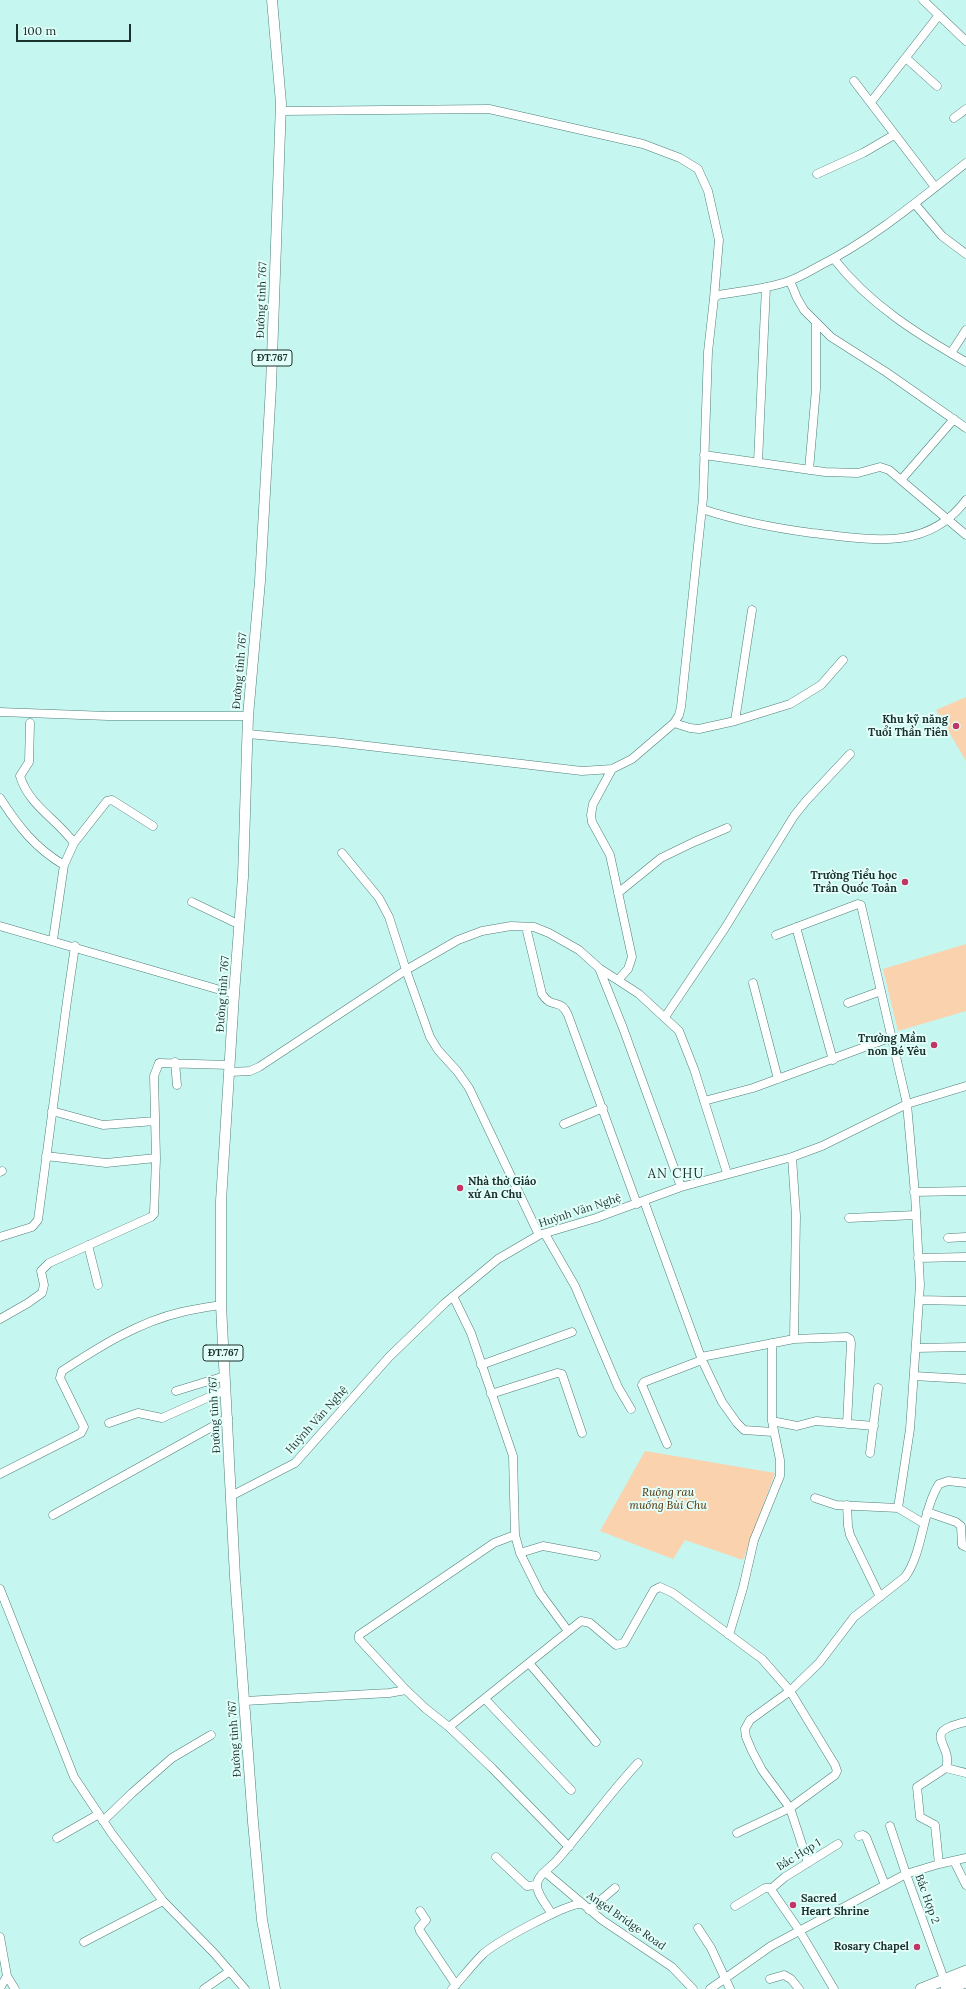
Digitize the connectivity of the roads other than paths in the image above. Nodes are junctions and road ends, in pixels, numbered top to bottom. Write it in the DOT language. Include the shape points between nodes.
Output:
graph roads {
  1 [pos="272,0"];
  2 [pos="923,0"];
  3 [pos="939,15"];
  4 [pos="966,41"];
  5 [pos="906,58"];
  6 [pos="854,81"];
  7 [pos="937,86"];
  8 [pos="871,102"];
  9 [pos="966,109"];
  10 [pos="280,111"];
  11 [pos="954,118"];
  12 [pos="894,135"];
  13 [pos="966,163"];
  14 [pos="817,174"];
  15 [pos="936,187"];
  16 [pos="915,204"];
  17 [pos="966,254"];
  18 [pos="834,259"];
  19 [pos="790,281"];
  20 [pos="766,287"];
  21 [pos="714,298"];
  22 [pos="816,323"];
  23 [pos="966,330"];
  24 [pos="950,353"];
  25 [pos="966,362"];
  26 [pos="954,419"];
  27 [pos="966,428"];
  28 [pos="704,455"];
  29 [pos="758,462"];
  30 [pos="809,470"];
  31 [pos="901,480"];
  32 [pos="966,500"];
  33 [pos="702,509"];
  34 [pos="948,520"];
  35 [pos="966,535"];
  36 [pos="752,610"];
  37 [pos="843,660"];
  38 [pos="0,712"];
  39 [pos="248,716"];
  40 [pos="735,721"];
  41 [pos="30,723"];
  42 [pos="674,723"];
  43 [pos="248,734"];
  44 [pos="850,754"];
  45 [pos="612,769"];
  46 [pos="0,798"];
  47 [pos="153,826"];
  48 [pos="727,828"];
  49 [pos="74,843"];
  50 [pos="342,853"];
  51 [pos="64,865"];
  52 [pos="618,894"];
  53 [pos="192,902"];
  54 [pos="240,925"];
  55 [pos="0,926"];
  56 [pos="526,927"];
  57 [pos="796,927"];
  58 [pos="776,935"];
  59 [pos="53,940"];
  60 [pos="75,946"];
  61 [pos="599,968"];
  62 [pos="406,970"];
  63 [pos="618,980"];
  64 [pos="753,984"];
  65 [pos="881,991"];
  66 [pos="234,994"];
  67 [pos="848,1003"];
  68 [pos="665,1017"];
  69 [pos="892,1037"];
  70 [pos="833,1060"];
  71 [pos="175,1062"];
  72 [pos="230,1068"];
  73 [pos="778,1079"];
  74 [pos="177,1084"];
  75 [pos="966,1086"];
  76 [pos="704,1101"];
  77 [pos="907,1104"];
  78 [pos="603,1108"];
  79 [pos="52,1111"];
  80 [pos="155,1121"];
  81 [pos="564,1124"];
  82 [pos="46,1156"];
  83 [pos="792,1157"];
  84 [pos="156,1158"];
  85 [pos="727,1173"];
  86 [pos="681,1187"];
  87 [pos="966,1191"];
  88 [pos="914,1192"];
  89 [pos="640,1202"];
  90 [pos="916,1215"];
  91 [pos="849,1218"];
  92 [pos="542,1234"];
  93 [pos="0,1237"];
  94 [pos="948,1238"];
  95 [pos="966,1238"];
  96 [pos="88,1245"];
  97 [pos="966,1257"];
  98 [pos="918,1258"];
  99 [pos="98,1285"];
  100 [pos="453,1296"];
  101 [pos="919,1300"];
  102 [pos="966,1301"];
  103 [pos="221,1305"];
  104 [pos="0,1319"];
  105 [pos="572,1332"];
  106 [pos="794,1339"];
  107 [pos="772,1343"];
  108 [pos="966,1347"];
  109 [pos="916,1348"];
  110 [pos="702,1359"];
  111 [pos="481,1365"];
  112 [pos="225,1376"];
  113 [pos="914,1376"];
  114 [pos="966,1379"];
  115 [pos="878,1388"];
  116 [pos="225,1390"];
  117 [pos="176,1392"];
  118 [pos="491,1394"];
  119 [pos="631,1408"];
  120 [pos="228,1418"];
  121 [pos="772,1421"];
  122 [pos="109,1423"];
  123 [pos="847,1424"];
  124 [pos="874,1426"];
  125 [pos="773,1432"];
  126 [pos="582,1433"];
  127 [pos="667,1444"];
  128 [pos="870,1453"];
  129 [pos="0,1474"];
  130 [pos="966,1483"];
  131 [pos="231,1496"];
  132 [pos="815,1498"];
  133 [pos="847,1505"];
  134 [pos="898,1508"];
  135 [pos="927,1512"];
  136 [pos="53,1515"];
  137 [pos="923,1523"];
  138 [pos="515,1535"];
  139 [pos="966,1548"];
  140 [pos="520,1553"];
  141 [pos="596,1556"];
  142 [pos="0,1589"];
  143 [pos="880,1597"];
  144 [pos="568,1631"];
  145 [pos="728,1635"];
  146 [pos="529,1663"];
  147 [pos="406,1690"];
  148 [pos="790,1691"];
  149 [pos="485,1699"];
  150 [pos="245,1701"];
  151 [pos="966,1722"];
  152 [pos="449,1727"];
  153 [pos="211,1735"];
  154 [pos="596,1742"];
  155 [pos="638,1763"];
  156 [pos="946,1768"];
  157 [pos="966,1773"];
  158 [pos="571,1790"];
  159 [pos="790,1808"];
  160 [pos="101,1818"];
  161 [pos="890,1826"];
  162 [pos="737,1833"];
  163 [pos="859,1836"];
  164 [pos="57,1838"];
  165 [pos="838,1844"];
  166 [pos="569,1847"];
  167 [pos="496,1857"];
  168 [pos="966,1858"];
  169 [pos="954,1861"];
  170 [pos="808,1863"];
  171 [pos="939,1864"];
  172 [pos="545,1872"];
  173 [pos="906,1874"];
  174 [pos="885,1885"];
  175 [pos="966,1885"];
  176 [pos="536,1886"];
  177 [pos="615,1888"];
  178 [pos="772,1888"];
  179 [pos="163,1901"];
  180 [pos="582,1904"];
  181 [pos="735,1906"];
  182 [pos="589,1910"];
  183 [pos="420,1911"];
  184 [pos="552,1914"];
  185 [pos="698,1928"];
  186 [pos="799,1930"];
  187 [pos="0,1937"];
  188 [pos="84,1942"];
  189 [pos="230,1971"];
  190 [pos="966,1971"];
  191 [pos="7,1976"];
  192 [pos="770,1979"];
  193 [pos="725,1980"];
  194 [pos="966,1982"];
  195 [pos="948,1986"];
  196 [pos="454,1987"];
  197 [pos="0,1988"];
  198 [pos="15,1989"];
  199 [pos="204,1989"];
  200 [pos="245,1989"];
  201 [pos="275,1989"];
  202 [pos="692,1989"];
  203 [pos="710,1989"];
  204 [pos="730,1989"];
  205 [pos="799,1989"];
  206 [pos="834,1989"];
  207 [pos="921,1989"];
  1 -- 10 [label="main road, Đường tỉnh 767 / ĐT.767"];
  2 -- 3 [label="street"];
  3 -- 4 [label="street"];
  3 -- 5 [label="street"];
  5 -- 7 [label="street"];
  5 -- 8 [label="street"];
  6 -- 8 [label="street"];
  8 -- 12 [label="street"];
  9 -- 11 [label="street"];
  10 -- 21 [label="street" via="489,109 643,144 680,158 698,169 708,191 720,240"];
  10 -- 39 [label="main road, Đường tỉnh 767 / ĐT.767" via="270,394 260,581"];
  12 -- 14 [label="street" via="857,156"];
  12 -- 15 [label="street"];
  13 -- 15 [label="street"];
  15 -- 16 [label="street"];
  16 -- 17 [label="street" via="942,236"];
  16 -- 18 [label="street"];
  18 -- 19 [label="street"];
  18 -- 24 [label="street" via="857,287 880,306"];
  19 -- 20 [label="street"];
  19 -- 22 [label="street" via="796,298"];
  20 -- 21 [label="street" via="718,295"];
  20 -- 29 [label="street"];
  21 -- 28 [label="street" via="708,352"];
  22 -- 26 [label="street" via="831,337"];
  22 -- 30 [label="street" via="816,389"];
  23 -- 24 [label="street"];
  24 -- 25 [label="street"];
  26 -- 27 [label="street"];
  26 -- 31 [label="street"];
  28 -- 29 [label="street"];
  28 -- 33 [label="street"];
  29 -- 30 [label="street"];
  30 -- 31 [label="street" via="858,472 884,468"];
  31 -- 34 [label="street"];
  32 -- 34 [label="street"];
  33 -- 34 [label="street" via="756,525 864,540 914,536"];
  33 -- 42 [label="street" via="681,707"];
  34 -- 35 [label="street"];
  36 -- 40 [label="street"];
  37 -- 40 [label="street" via="824,682 794,702"];
  38 -- 39 [label="street" via="100,716"];
  39 -- 43 [label="main road, Đường tỉnh 767 / ĐT.767"];
  40 -- 42 [label="street" via="699,729"];
  41 -- 49 [label="street" via="29,762 20,776 22,783 36,806 64,829"];
  42 -- 45 [label="street" via="632,759"];
  43 -- 45 [label="street" via="582,771"];
  43 -- 54 [label="main road, Đường tỉnh 767 / ĐT.767"];
  44 -- 68 [label="street" via="794,816 725,928"];
  45 -- 52 [label="street" via="592,804 591,815 592,822 610,855"];
  46 -- 51 [label="street" via="22,831"];
  47 -- 49 [label="street" via="110,800"];
  48 -- 52 [label="street" via="661,858"];
  49 -- 51 [label="street"];
  50 -- 62 [label="street" via="379,898 389,917"];
  51 -- 59 [label="street"];
  52 -- 63 [label="street" via="632,957 628,969"];
  53 -- 54 [label="street"];
  54 -- 66 [label="main road, Đường tỉnh 767 / ĐT.767"];
  55 -- 59 [label="street"];
  56 -- 61 [label="street" via="549,933 568,943 580,950"];
  56 -- 62 [label="street" via="511,926 482,931 458,940"];
  56 -- 78 [label="street" via="542,994 551,1004 560,1004 564,1007"];
  57 -- 58 [label="street"];
  57 -- 65 [label="street" via="861,905"];
  57 -- 70 [label="street"];
  59 -- 60 [label="street"];
  60 -- 66 [label="street"];
  60 -- 79 [label="street"];
  61 -- 63 [label="street"];
  61 -- 86 [label="street"];
  62 -- 72 [label="street" via="259,1067 250,1071"];
  62 -- 92 [label="street" via="430,1036 469,1088"];
  63 -- 68 [label="street"];
  64 -- 73 [label="street"];
  65 -- 67 [label="street"];
  65 -- 69 [label="street"];
  66 -- 72 [label="main road, Đường tỉnh 767 / ĐT.767"];
  68 -- 76 [label="street" via="682,1036"];
  69 -- 70 [label="street"];
  69 -- 77 [label="street"];
  70 -- 73 [label="street"];
  71 -- 72 [label="street"];
  71 -- 74 [label="street"];
  71 -- 80 [label="street" via="160,1063 157,1067 154,1076"];
  72 -- 103 [label="main road, Đường tỉnh 767 / ĐT.767" via="221,1201"];
  73 -- 76 [label="street"];
  75 -- 77 [label="street, Huỳnh Văn Nghệ"];
  76 -- 85 [label="street"];
  77 -- 83 [label="street, Huỳnh Văn Nghệ" via="822,1146"];
  77 -- 88 [label="street"];
  78 -- 81 [label="street"];
  78 -- 89 [label="street"];
  79 -- 80 [label="street" via="103,1125"];
  79 -- 82 [label="street"];
  80 -- 84 [label="street"];
  82 -- 84 [label="street" via="106,1164"];
  82 -- 93 [label="street" via="38,1220 32,1227"];
  83 -- 85 [label="street, Huỳnh Văn Nghệ"];
  83 -- 106 [label="street" via="796,1216"];
  84 -- 96 [label="street" via="154,1214"];
  85 -- 86 [label="street, Huỳnh Văn Nghệ"];
  86 -- 89 [label="street, Huỳnh Văn Nghệ"];
  87 -- 88 [label="street"];
  88 -- 90 [label="street"];
  89 -- 92 [label="street, Huỳnh Văn Nghệ"];
  89 -- 110 [label="street"];
  90 -- 91 [label="street"];
  90 -- 98 [label="street"];
  92 -- 100 [label="street, Huỳnh Văn Nghệ" via="498,1259"];
  92 -- 119 [label="street" via="575,1286 618,1387"];
  94 -- 95 [label="street"];
  96 -- 99 [label="street"];
  96 -- 104 [label="street" via="44,1267 41,1271 44,1285 42,1293"];
  97 -- 98 [label="street"];
  98 -- 101 [label="street"];
  100 -- 111 [label="street" via="471,1333"];
  100 -- 131 [label="street, Huỳnh Văn Nghệ" via="389,1357 295,1463"];
  101 -- 102 [label="street"];
  101 -- 109 [label="street"];
  103 -- 112 [label="main road, Đường tỉnh 767 / ĐT.767"];
  103 -- 129 [label="street" via="181,1312 149,1323 121,1335 62,1371 60,1378 84,1427 81,1433"];
  105 -- 111 [label="street"];
  106 -- 107 [label="street"];
  106 -- 123 [label="street" via="847,1336 850,1339"];
  107 -- 110 [label="street"];
  107 -- 121 [label="street"];
  108 -- 109 [label="street"];
  109 -- 113 [label="street"];
  110 -- 125 [label="street" via="722,1402 737,1423 744,1430"];
  110 -- 127 [label="street" via="642,1384"];
  111 -- 118 [label="street"];
  112 -- 116 [label="main road, Đường tỉnh 767 / ĐT.767"];
  112 -- 117 [label="street"];
  113 -- 114 [label="street"];
  113 -- 134 [label="street" via="910,1429"];
  115 -- 124 [label="street"];
  116 -- 120 [label="main road, Đường tỉnh 767 / ĐT.767"];
  116 -- 122 [label="street" via="162,1418 138,1413"];
  118 -- 126 [label="street" via="557,1373 562,1374"];
  118 -- 138 [label="street" via="513,1456"];
  120 -- 131 [label="main road, Đường tỉnh 767 / ĐT.767"];
  120 -- 136 [label="street"];
  121 -- 123 [label="street" via="797,1426 816,1422"];
  121 -- 125 [label="street"];
  123 -- 124 [label="street"];
  124 -- 128 [label="street"];
  125 -- 145 [label="street" via="780,1460 780,1476 754,1540 743,1588"];
  130 -- 135 [label="street" via="948,1481 939,1484"];
  131 -- 150 [label="main road, Đường tỉnh 767 / ĐT.767"];
  132 -- 133 [label="street" via="836,1505"];
  133 -- 134 [label="street"];
  133 -- 143 [label="street" via="850,1535"];
  134 -- 137 [label="street"];
  135 -- 137 [label="street"];
  135 -- 139 [label="street" via="961,1526 962,1544"];
  137 -- 143 [label="street" via="910,1569 905,1577"];
  138 -- 140 [label="street"];
  138 -- 147 [label="street" via="494,1543 359,1636 358,1639"];
  140 -- 141 [label="street" via="543,1546"];
  140 -- 144 [label="street" via="537,1588"];
  142 -- 160 [label="street" via="74,1777"];
  143 -- 148 [label="street" via="854,1617 819,1663"];
  144 -- 145 [label="street" via="585,1621 616,1645 621,1645 654,1590 660,1587 673,1593"];
  144 -- 146 [label="street"];
  145 -- 148 [label="street" via="762,1659"];
  146 -- 149 [label="street"];
  146 -- 154 [label="street"];
  147 -- 150 [label="street"];
  147 -- 152 [label="street"];
  148 -- 159 [label="street" via="750,1720 745,1729 746,1737 762,1770"];
  148 -- 159 [label="street" via="838,1771"];
  149 -- 152 [label="street"];
  149 -- 158 [label="street"];
  150 -- 201 [label="main road, Đường tỉnh 767 / ĐT.767" via="262,1920"];
  151 -- 156 [label="street" via="948,1726 943,1730 941,1735"];
  152 -- 166 [label="street"];
  153 -- 160 [label="street" via="172,1758"];
  155 -- 166 [label="street"];
  156 -- 157 [label="street"];
  156 -- 171 [label="street" via="920,1784 916,1791 920,1817 935,1825"];
  159 -- 162 [label="street"];
  159 -- 170 [label="street"];
  160 -- 164 [label="street"];
  160 -- 179 [label="street"];
  161 -- 173 [label="street, Bắc Hợp 2"];
  163 -- 174 [label="street" via="866,1837"];
  165 -- 170 [label="street, Bắc Hợp 1"];
  166 -- 172 [label="street"];
  167 -- 176 [label="street" via="527,1886"];
  168 -- 169 [label="street"];
  169 -- 171 [label="street"];
  169 -- 175 [label="street"];
  170 -- 178 [label="street, Bắc Hợp 1"];
  171 -- 173 [label="street"];
  172 -- 176 [label="street" via="538,1879"];
  172 -- 180 [label="street, Angel Bridge Road"];
  173 -- 174 [label="street"];
  173 -- 195 [label="street, Bắc Hợp 2"];
  174 -- 186 [label="street"];
  176 -- 184 [label="street"];
  177 -- 182 [label="street"];
  178 -- 181 [label="street, Bắc Hợp 1" via="765,1888"];
  178 -- 186 [label="street"];
  179 -- 188 [label="street"];
  179 -- 189 [label="street"];
  180 -- 182 [label="street, Angel Bridge Road"];
  180 -- 184 [label="street"];
  182 -- 202 [label="street, Angel Bridge Road" via="672,1967"];
  183 -- 196 [label="street" via="426,1920 419,1928 420,1931"];
  184 -- 196 [label="street" via="484,1954"];
  185 -- 193 [label="street" via="714,1954"];
  186 -- 193 [label="street" via="751,1960"];
  186 -- 206 [label="street"];
  187 -- 191 [label="street"];
  189 -- 199 [label="street"];
  189 -- 200 [label="street"];
  190 -- 195 [label="highway"];
  191 -- 197 [label="street"];
  191 -- 198 [label="street"];
  192 -- 205 [label="street" via="784,1975"];
  193 -- 203 [label="street"];
  193 -- 204 [label="street"];
  194 -- 195 [label="highway"];
  195 -- 207 [label="highway"];
}
